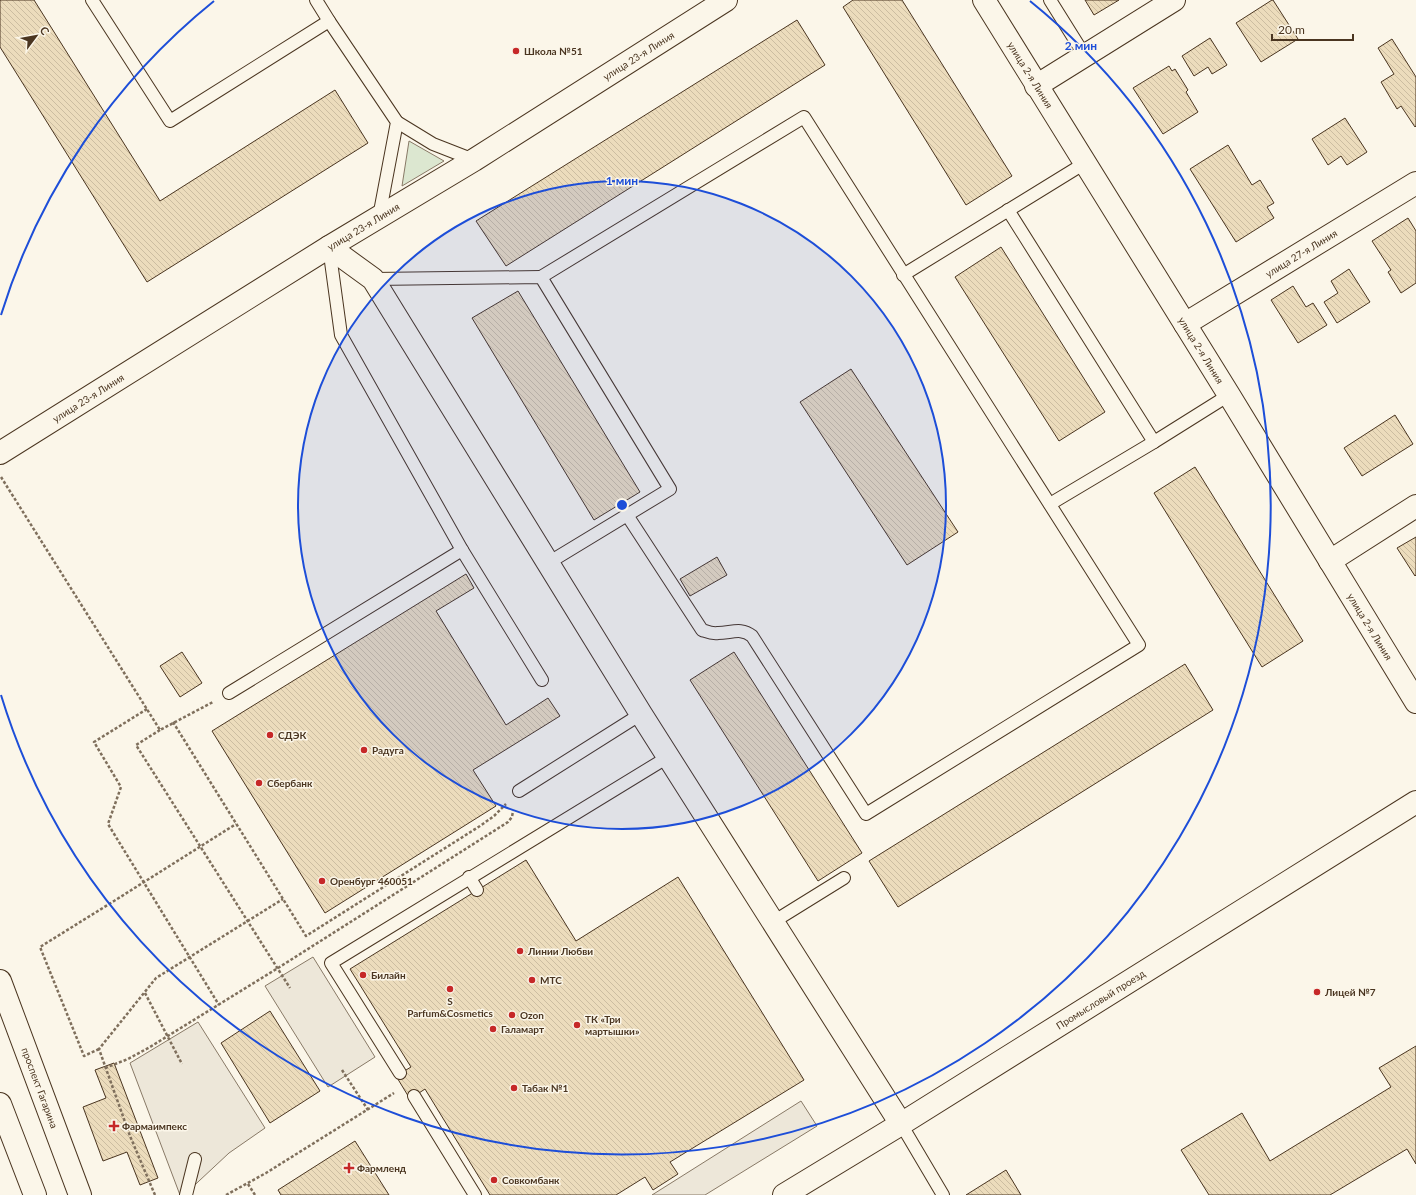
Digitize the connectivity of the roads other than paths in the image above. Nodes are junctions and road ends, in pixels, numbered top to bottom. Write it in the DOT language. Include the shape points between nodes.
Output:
graph roads {
  1 [pos="92,0"];
  2 [pos="316,0"];
  3 [pos="726,0"];
  4 [pos="984,0"];
  5 [pos="1050,0"];
  6 [pos="1174,0"];
  7 [pos="329,21"];
  8 [pos="1085,56"];
  9 [pos="1036,86"];
  10 [pos="397,122"];
  11 [pos="474,160"];
  12 [pos="1085,163"];
  13 [pos="1416,183"];
  14 [pos="1008,210"];
  15 [pos="379,217"];
  16 [pos="329,248"];
  17 [pos="903,275"];
  18 [pos="541,277"];
  19 [pos="373,279"];
  20 [pos="1185,324"];
  21 [pos="1229,395"];
  22 [pos="1154,442"];
  23 [pos="0,453"];
  24 [pos="1050,504"];
  25 [pos="1416,506"];
  26 [pos="627,515"];
  27 [pos="462,550"];
  28 [pos="1330,561"];
  29 [pos="548,563"];
  30 [pos="542,680"];
  31 [pos="229,693"];
  32 [pos="1416,702"];
  33 [pos="641,714"];
  34 [pos="668,757"];
  35 [pos="519,791"];
  36 [pos="1416,802"];
  37 [pos="469,877"];
  38 [pos="844,878"];
  39 [pos="477,890"];
  40 [pos="773,922"];
  41 [pos="0,981"];
  42 [pos="400,1073"];
  43 [pos="414,1096"];
  44 [pos="0,1104"];
  45 [pos="901,1124"];
  46 [pos="195,1159"];
  47 [pos="35,1195"];
  48 [pos="80,1195"];
  49 [pos="186,1195"];
  50 [pos="475,1195"];
  51 [pos="784,1195"];
  52 [pos="943,1195"];
  1 -- 7 [label="lane" via="170,120"];
  2 -- 7 [label="lane"];
  3 -- 11 [label="street, улица 23-я Линия"];
  4 -- 9 [label="street, улица 2-я Линия"];
  5 -- 8 [label="lane"];
  6 -- 8 [label="street"];
  7 -- 10 [label="lane"];
  8 -- 9 [label="street"];
  9 -- 12 [label="street, улица 2-я Линия"];
  10 -- 11 [label="lane" via="433,144"];
  10 -- 15 [label="lane"];
  11 -- 15 [label="street, улица 23-я Линия"];
  12 -- 14 [label="lane"];
  12 -- 20 [label="street, улица 2-я Линия"];
  13 -- 20 [label="street, улица 27-я Линия"];
  14 -- 17 [label="lane"];
  14 -- 22 [label="lane"];
  15 -- 16 [label="street, улица 23-я Линия"];
  16 -- 19 [label="street"];
  16 -- 23 [label="street, улица 23-я Линия"];
  16 -- 27 [label="lane" via="341,335"];
  17 -- 18 [label="lane" via="804,117"];
  17 -- 24 [label="lane"];
  18 -- 19 [label="lane"];
  18 -- 26 [label="lane" via="670,489"];
  19 -- 29 [label="street"];
  20 -- 21 [label="street, улица 2-я Линия"];
  21 -- 22 [label="lane"];
  21 -- 28 [label="street, улица 2-я Линия"];
  22 -- 24 [label="lane"];
  24 -- 26 [label="lane" via="1139,645 866,814 752,636 747,632 720,634 702,630"];
  25 -- 28 [label="street"];
  26 -- 29 [label="lane"];
  27 -- 30 [label="lane"];
  27 -- 31 [label="lane"];
  28 -- 32 [label="street, улица 2-я Линия"];
  29 -- 33 [label="street"];
  33 -- 34 [label="street"];
  33 -- 35 [label="lane"];
  34 -- 37 [label="lane"];
  34 -- 40 [label="street"];
  36 -- 45 [label="street, Промысловый проезд"];
  37 -- 39 [label="lane"];
  37 -- 42 [label="lane" via="331,963"];
  38 -- 40 [label="lane"];
  40 -- 45 [label="street"];
  41 -- 48 [label="street, проспект Гагарина"];
  43 -- 50 [label="lane"];
  44 -- 47 [label="street"];
  45 -- 51 [label="street, Промысловый проезд"];
  45 -- 52 [label="lane"];
  46 -- 49 [label="lane"];
}
